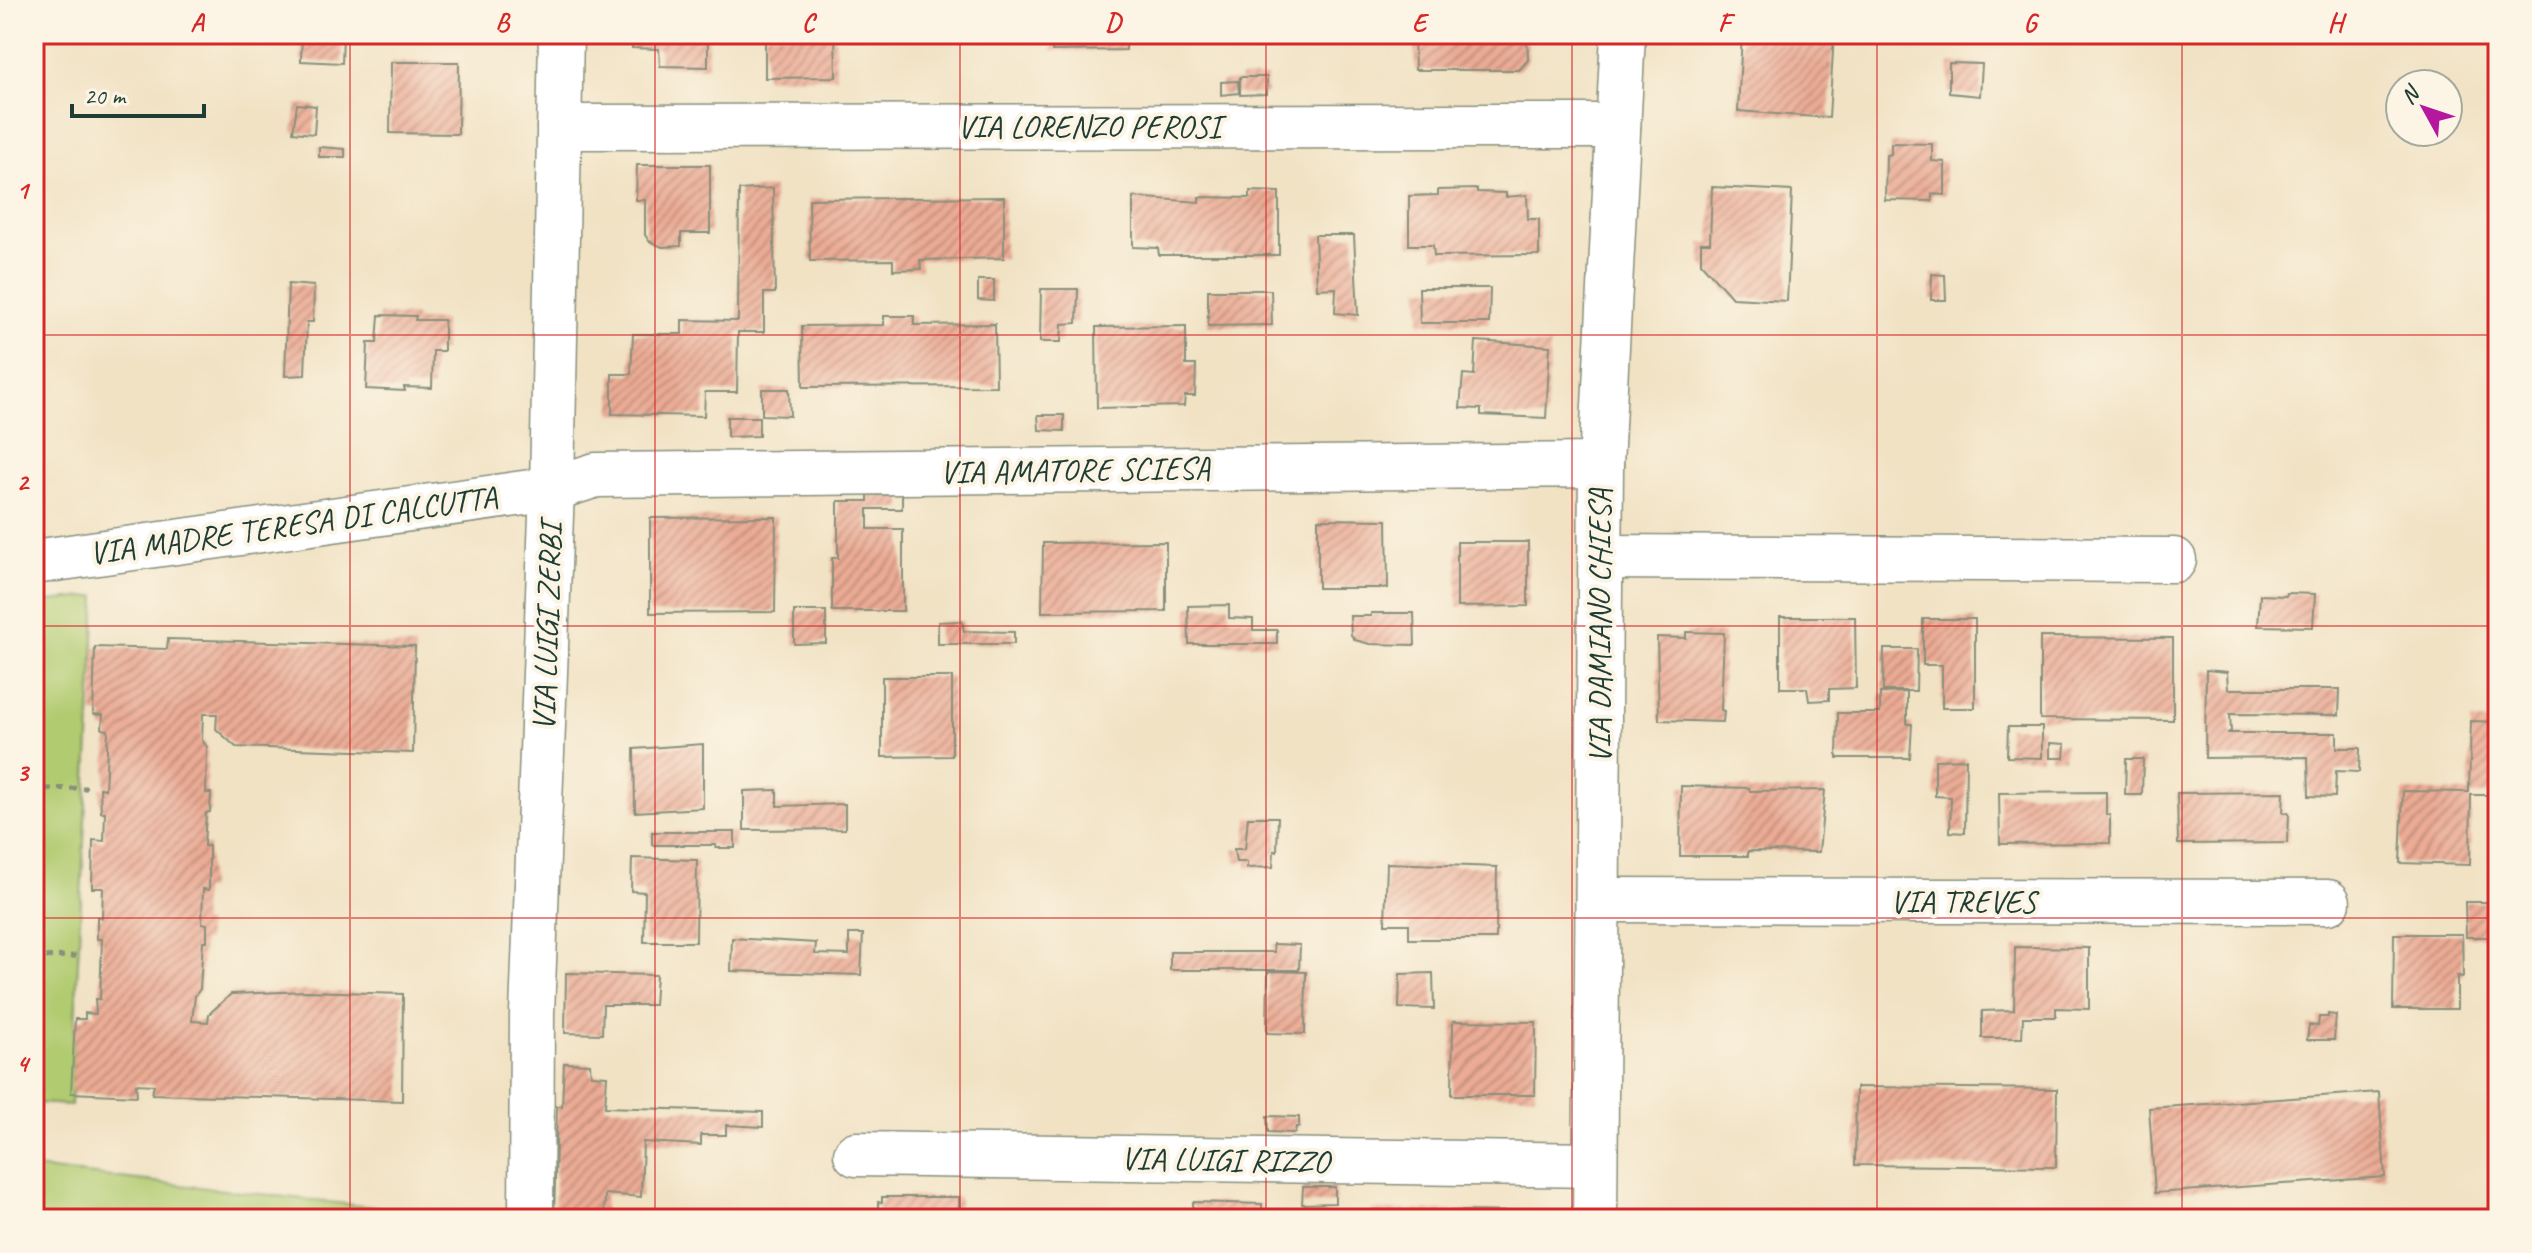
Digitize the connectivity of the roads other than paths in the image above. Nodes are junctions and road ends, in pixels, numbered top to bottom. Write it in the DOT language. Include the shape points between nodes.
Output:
graph roads {
  1 [pos="561,34"];
  2 [pos="1623,34"];
  3 [pos="1618,126"];
  4 [pos="559,127"];
  5 [pos="1601,465"];
  6 [pos="552,489"];
  7 [pos="1600,557"];
  8 [pos="2174,560"];
  9 [pos="34,562"];
  10 [pos="1598,900"];
  11 [pos="2328,902"];
  12 [pos="856,1154"];
  13 [pos="1594,1165"];
  14 [pos="531,1219"];
  15 [pos="1595,1219"];
  1 -- 4 [label="street, VIA LUIGI ZERBI"];
  2 -- 3 [label="street, VIA DAMIANO CHIESA"];
  3 -- 4 [label="street, VIA LORENZO PEROSI"];
  3 -- 5 [label="street, VIA DAMIANO CHIESA"];
  4 -- 6 [label="street, VIA LUIGI ZERBI"];
  5 -- 6 [label="street, VIA AMATORE SCIESA" via="596,475"];
  5 -- 7 [label="street, VIA DAMIANO CHIESA"];
  6 -- 9 [label="street, VIA MADRE TERESA DI CALCUTTA"];
  6 -- 14 [label="street, VIA LUIGI ZERBI" via="532,1014"];
  7 -- 8 [label="street"];
  7 -- 10 [label="street, VIA DAMIANO CHIESA"];
  10 -- 11 [label="street, VIA TREVES"];
  10 -- 13 [label="street, VIA DAMIANO CHIESA"];
  12 -- 13 [label="street, VIA LUIGI RIZZO"];
  13 -- 15 [label="street, VIA DAMIANO CHIESA"];
}
